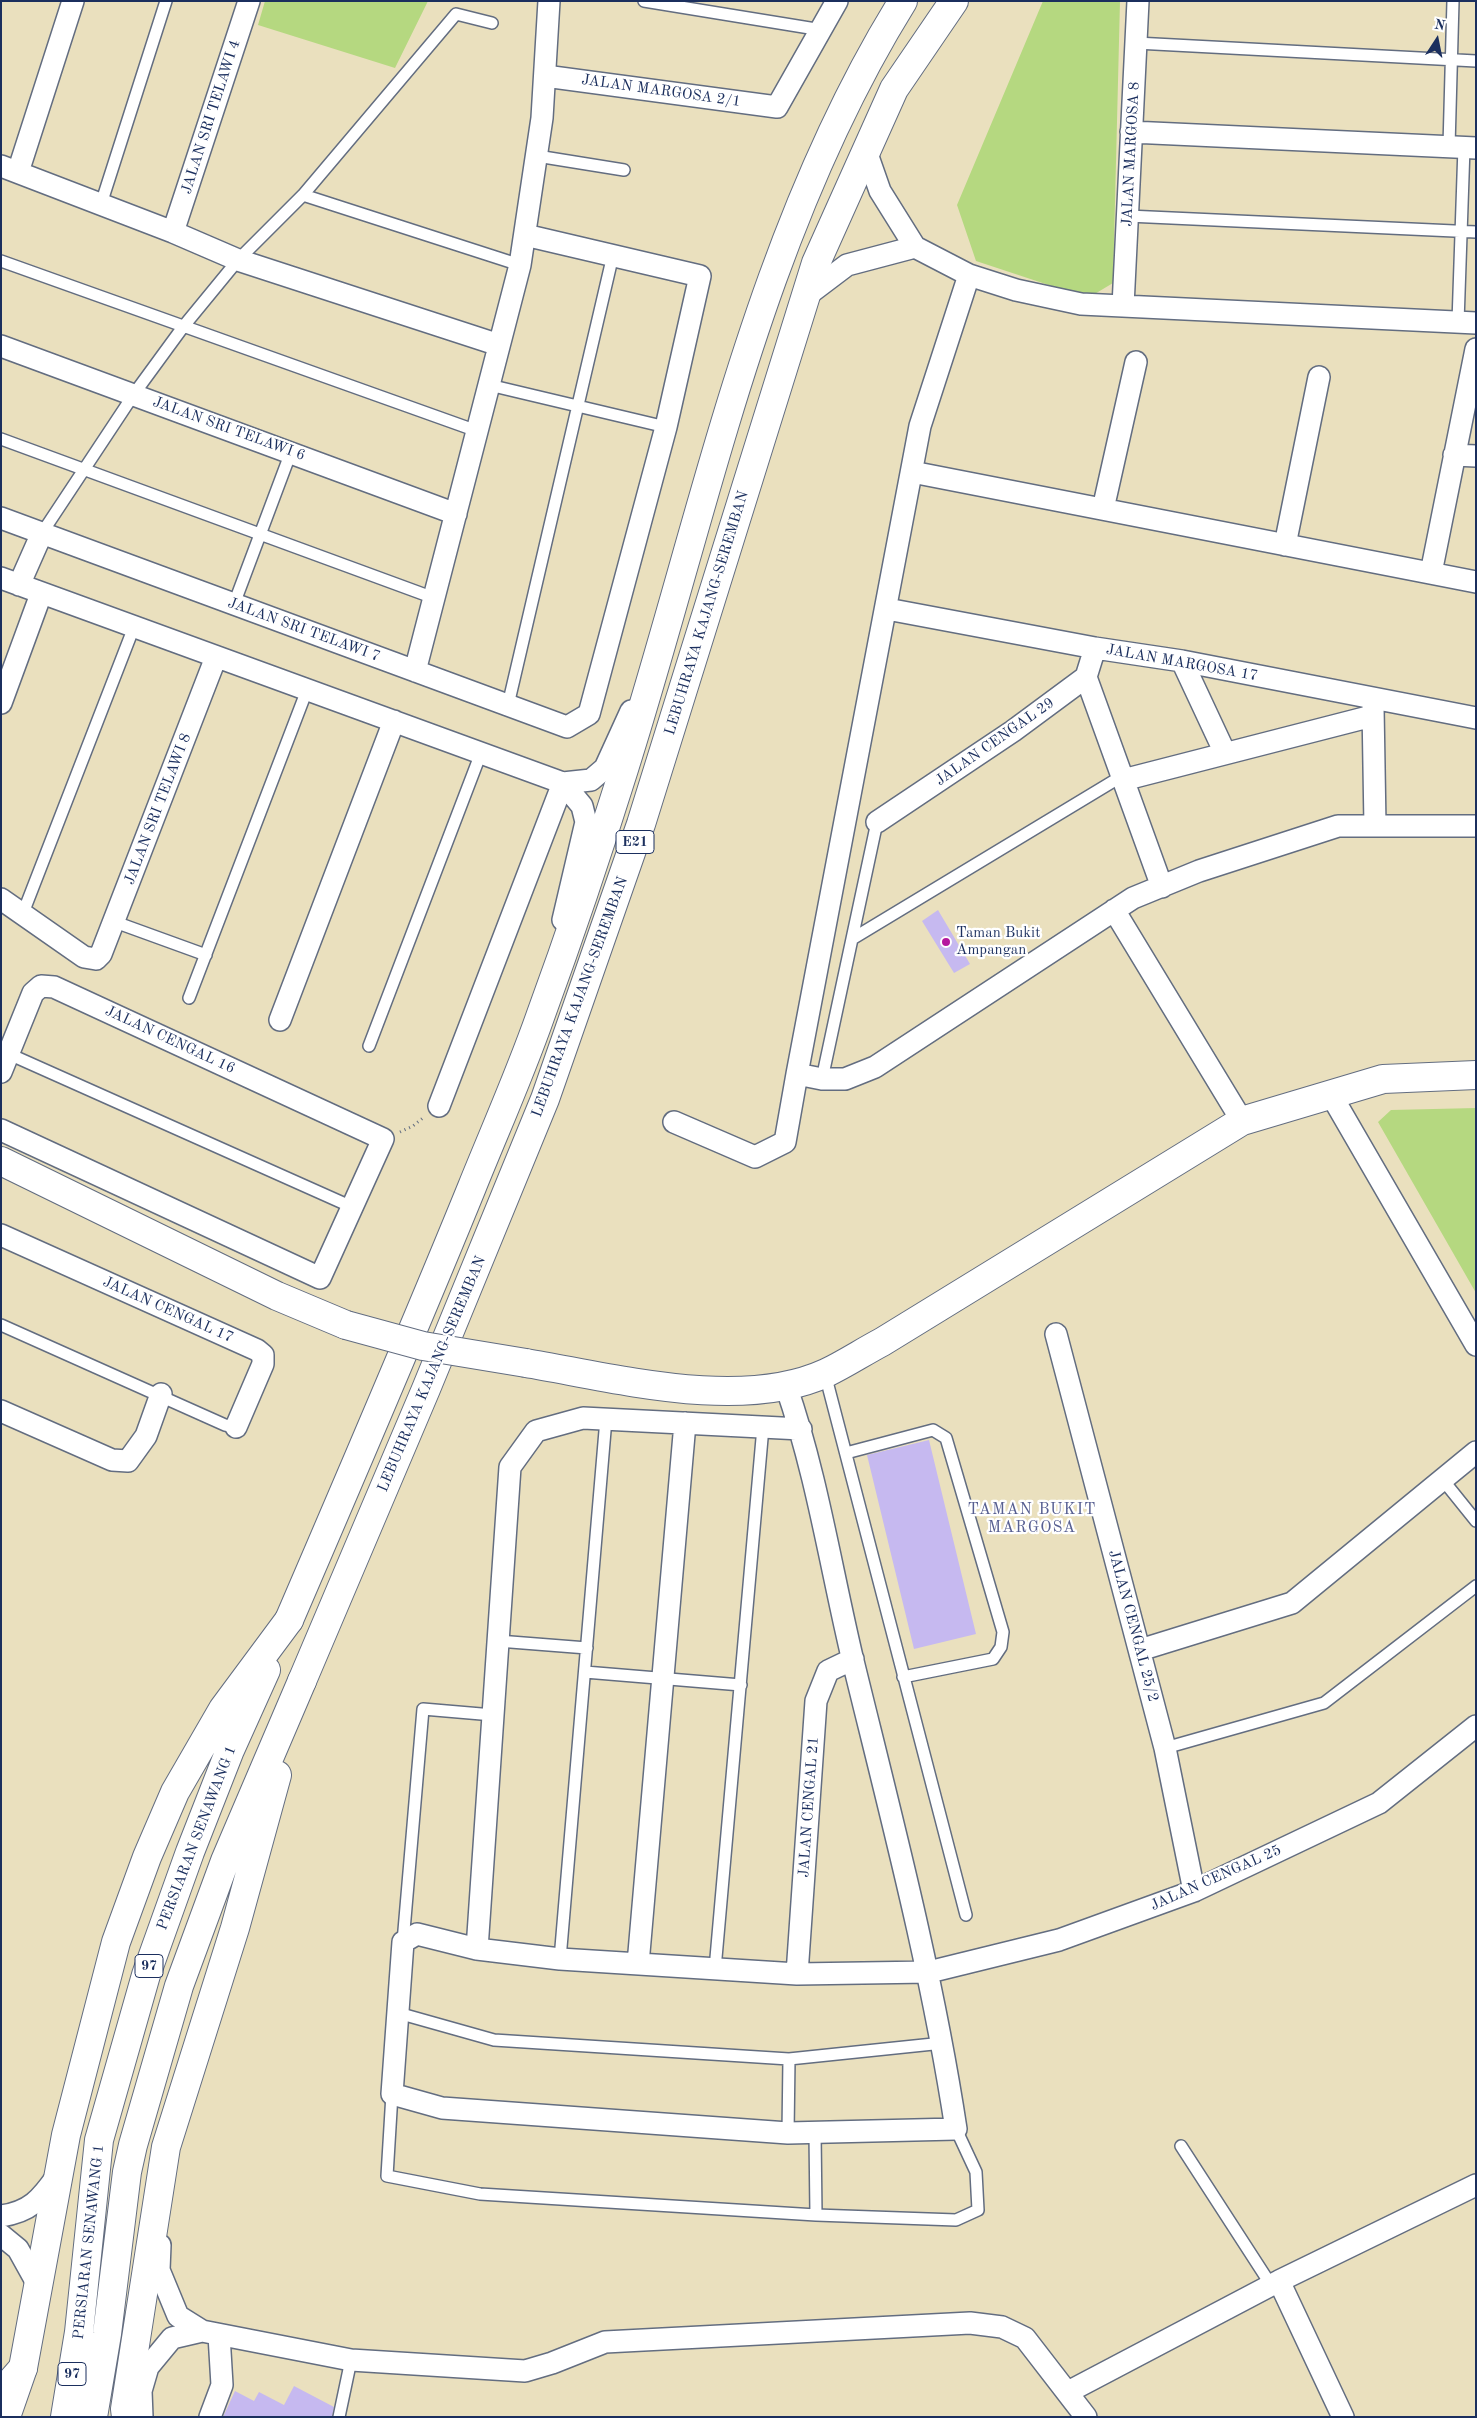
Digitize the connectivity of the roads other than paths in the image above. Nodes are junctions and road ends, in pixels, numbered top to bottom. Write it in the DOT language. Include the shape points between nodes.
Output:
graph roads {
  1 [pos="73,1"];
  2 [pos="166,1"];
  3 [pos="249,1"];
  4 [pos="549,1"];
  5 [pos="644,1"];
  6 [pos="836,1"];
  7 [pos="903,1"];
  8 [pos="954,1"];
  9 [pos="1138,1"];
  10 [pos="1453,1"];
  11 [pos="492,23"];
  12 [pos="822,30"];
  13 [pos="1136,43"];
  14 [pos="1451,60"];
  15 [pos="1476,62"];
  16 [pos="545,76"];
  17 [pos="1131,132"];
  18 [pos="1463,147"];
  19 [pos="866,151"];
  20 [pos="537,156"];
  21 [pos="10,169"];
  22 [pos="624,170"];
  23 [pos="303,195"];
  24 [pos="101,204"];
  25 [pos="1128,216"];
  26 [pos="1461,231"];
  27 [pos="173,232"];
  28 [pos="1476,232"];
  29 [pos="525,235"];
  30 [pos="915,247"];
  31 [pos="613,255"];
  32 [pos="238,260"];
  33 [pos="1,261"];
  34 [pos="520,265"];
  35 [pos="969,275"];
  36 [pos="806,296"];
  37 [pos="1123,306"];
  38 [pos="1467,322"];
  39 [pos="183,327"];
  40 [pos="499,345"];
  41 [pos="1,346"];
  42 [pos="1476,349"];
  43 [pos="1136,362"];
  44 [pos="1319,377"];
  45 [pos="488,385"];
  46 [pos="134,394"];
  47 [pos="578,406"];
  48 [pos="666,426"];
  49 [pos="477,431"];
  50 [pos="1,439"];
  51 [pos="291,452"];
  52 [pos="1454,455"];
  53 [pos="1476,456"];
  54 [pos="86,468"];
  55 [pos="912,472"];
  56 [pos="1103,509"];
  57 [pos="456,514"];
  58 [pos="1,518"];
  59 [pos="42,533"];
  60 [pos="260,533"];
  61 [pos="1284,545"];
  62 [pos="1431,573"];
  63 [pos="10,582"];
  64 [pos="1476,582"];
  65 [pos="41,594"];
  66 [pos="434,598"];
  67 [pos="234,604"];
  68 [pos="887,609"];
  69 [pos="134,627"];
  70 [pos="662,644"];
  71 [pos="1095,648"];
  72 [pos="216,657"];
  73 [pos="1182,661"];
  74 [pos="415,671"];
  75 [pos="1086,677"];
  76 [pos="307,690"];
  77 [pos="1,703"];
  78 [pos="508,705"];
  79 [pos="1476,718"];
  80 [pos="394,721"];
  81 [pos="481,753"];
  82 [pos="1225,753"];
  83 [pos="1123,778"];
  84 [pos="563,783"];
  85 [pos="878,822"];
  86 [pos="1375,826"];
  87 [pos="1476,826"];
  88 [pos="1162,887"];
  89 [pos="1,899"];
  90 [pos="1114,910"];
  91 [pos="23,913"];
  92 [pos="115,922"];
  93 [pos="852,939"];
  94 [pos="206,955"];
  95 [pos="189,998"];
  96 [pos="280,1020"];
  97 [pos="539,1020"];
  98 [pos="369,1046"];
  99 [pos="5,1063"];
  100 [pos="797,1074"];
  101 [pos="1476,1075"];
  102 [pos="822,1079"];
  103 [pos="1330,1093"];
  104 [pos="439,1106"];
  105 [pos="1242,1121"];
  106 [pos="674,1122"];
  107 [pos="1,1130"];
  108 [pos="1,1162"];
  109 [pos="352,1207"];
  110 [pos="1,1235"];
  111 [pos="1,1325"];
  112 [pos="1056,1334"];
  113 [pos="1476,1345"];
  114 [pos="825,1374"];
  115 [pos="786,1386"];
  116 [pos="161,1394"];
  117 [pos="1,1410"];
  118 [pos="606,1419"];
  119 [pos="685,1423"];
  120 [pos="236,1427"];
  121 [pos="763,1427"];
  122 [pos="801,1429"];
  123 [pos="1476,1452"];
  124 [pos="846,1453"];
  125 [pos="1443,1480"];
  126 [pos="1476,1521"];
  127 [pos="1476,1586"];
  128 [pos="289,1620"];
  129 [pos="498,1641"];
  130 [pos="587,1648"];
  131 [pos="1140,1650"];
  132 [pos="853,1659"];
  133 [pos="585,1672"];
  134 [pos="903,1677"];
  135 [pos="664,1679"];
  136 [pos="302,1682"];
  137 [pos="741,1685"];
  138 [pos="493,1715"];
  139 [pos="1476,1726"];
  140 [pos="1165,1748"];
  141 [pos="1194,1891"];
  142 [pos="966,1915"];
  143 [pos="403,1942"];
  144 [pos="477,1949"];
  145 [pos="560,1959"];
  146 [pos="638,1964"];
  147 [pos="715,1969"];
  148 [pos="929,1972"];
  149 [pos="797,1974"];
  150 [pos="398,2013"];
  151 [pos="943,2043"];
  152 [pos="789,2059"];
  153 [pos="392,2094"];
  154 [pos="956,2129"];
  155 [pos="788,2133"];
  156 [pos="815,2134"];
  157 [pos="1181,2146"];
  158 [pos="166,2147"];
  159 [pos="58,2174"];
  160 [pos="1476,2185"];
  161 [pos="816,2215"];
  162 [pos="1,2216"];
  163 [pos="1,2235"];
  164 [pos="1275,2283"];
  165 [pos="38,2285"];
  166 [pos="210,2333"];
  167 [pos="351,2360"];
  168 [pos="23,2368"];
  169 [pos="1068,2392"];
  170 [pos="1,2393"];
  171 [pos="6,2417"];
  172 [pos="65,2417"];
  173 [pos="93,2417"];
  174 [pos="126,2417"];
  175 [pos="142,2417"];
  176 [pos="210,2417"];
  177 [pos="339,2417"];
  178 [pos="1086,2417"];
  179 [pos="1343,2417"];
  1 -- 21 [label="street"];
  2 -- 24 [label="lane"];
  3 -- 27 [label="street, JALAN SRI TELAWI 4"];
  4 -- 16 [label="street"];
  5 -- 12 [label="lane"];
  6 -- 12 [label="street"];
  7 -- 70 [label="main road, LEBUHRAYA KAJANG-SEREMBAN / E21" via="832,131 788,237 736,388"];
  8 -- 19 [label="main road, LEBUHRAYA KAJANG-SEREMBAN / E21" via="894,89"];
  9 -- 13 [label="street, JALAN MARGOSA 8"];
  10 -- 14 [label="lane"];
  11 -- 23 [label="lane" via="456,14"];
  12 -- 16 [label="street, JALAN MARGOSA 2/1" via="777,107"];
  13 -- 14 [label="lane"];
  13 -- 17 [label="street, JALAN MARGOSA 8"];
  14 -- 15 [label="lane"];
  14 -- 18 [label="lane"];
  16 -- 20 [label="street"];
  17 -- 18 [label="street"];
  17 -- 25 [label="street, JALAN MARGOSA 8"];
  18 -- 26 [label="lane"];
  19 -- 30 [label="street" via="880,192"];
  19 -- 36 [label="main road, LEBUHRAYA KAJANG-SEREMBAN / E21" via="816,263"];
  20 -- 22 [label="lane"];
  20 -- 29 [label="street"];
  21 -- 24 [label="street"];
  23 -- 32 [label="lane"];
  23 -- 34 [label="lane"];
  24 -- 27 [label="street"];
  25 -- 26 [label="lane"];
  25 -- 37 [label="street, JALAN MARGOSA 8"];
  26 -- 28 [label="lane"];
  26 -- 38 [label="lane"];
  27 -- 32 [label="street"];
  29 -- 31 [label="street"];
  29 -- 34 [label="street"];
  30 -- 35 [label="street"];
  30 -- 36 [label="street" via="847,265"];
  31 -- 47 [label="lane"];
  31 -- 48 [label="street" via="700,276"];
  32 -- 39 [label="lane"];
  32 -- 40 [label="street"];
  33 -- 39 [label="lane"];
  34 -- 40 [label="street"];
  35 -- 37 [label="street" via="1016,290 1081,304"];
  35 -- 55 [label="street" via="920,426"];
  36 -- 136 [label="main road, LEBUHRAYA KAJANG-SEREMBAN / E21" via="641,824 545,1099"];
  37 -- 38 [label="street"];
  39 -- 46 [label="lane"];
  39 -- 49 [label="lane"];
  40 -- 45 [label="street"];
  41 -- 46 [label="street, JALAN SRI TELAWI 6"];
  42 -- 52 [label="street"];
  43 -- 56 [label="street"];
  44 -- 61 [label="street"];
  45 -- 47 [label="lane"];
  45 -- 49 [label="street"];
  46 -- 51 [label="street, JALAN SRI TELAWI 6"];
  46 -- 54 [label="lane"];
  47 -- 48 [label="lane"];
  47 -- 78 [label="lane"];
  48 -- 78 [label="street, JALAN SRI TELAWI 7" via="589,714 567,728"];
  49 -- 57 [label="street"];
  50 -- 54 [label="lane"];
  51 -- 57 [label="street, JALAN SRI TELAWI 6"];
  51 -- 60 [label="lane"];
  52 -- 53 [label="street"];
  52 -- 62 [label="street"];
  54 -- 59 [label="lane"];
  54 -- 60 [label="lane"];
  55 -- 56 [label="street"];
  55 -- 68 [label="street"];
  56 -- 61 [label="street"];
  57 -- 66 [label="street"];
  58 -- 59 [label="street, JALAN SRI TELAWI 7"];
  59 -- 63 [label="street"];
  59 -- 67 [label="street, JALAN SRI TELAWI 7"];
  60 -- 66 [label="lane"];
  60 -- 67 [label="lane"];
  61 -- 62 [label="street"];
  62 -- 64 [label="street"];
  63 -- 65 [label="street"];
  65 -- 69 [label="street"];
  65 -- 77 [label="street"];
  66 -- 74 [label="street"];
  67 -- 74 [label="street, JALAN SRI TELAWI 7"];
  68 -- 71 [label="street, JALAN MARGOSA 17"];
  68 -- 100 [label="street"];
  69 -- 72 [label="street"];
  69 -- 91 [label="lane"];
  70 -- 84 [label="street" via="605,768 591,780"];
  70 -- 97 [label="main road, LEBUHRAYA KAJANG-SEREMBAN / E21"];
  71 -- 73 [label="street, JALAN MARGOSA 17"];
  71 -- 75 [label="street"];
  72 -- 76 [label="street"];
  72 -- 92 [label="street, JALAN SRI TELAWI 8"];
  73 -- 79 [label="street, JALAN MARGOSA 17"];
  73 -- 82 [label="street"];
  74 -- 78 [label="street, JALAN SRI TELAWI 7"];
  75 -- 83 [label="street"];
  75 -- 85 [label="street, JALAN CENGAL 29" via="1013,731"];
  76 -- 80 [label="street"];
  76 -- 94 [label="lane"];
  80 -- 81 [label="street"];
  80 -- 96 [label="street"];
  81 -- 84 [label="street"];
  81 -- 98 [label="lane"];
  82 -- 83 [label="street"];
  82 -- 86 [label="street" via="1372,712"];
  83 -- 88 [label="street"];
  83 -- 93 [label="lane"];
  84 -- 97 [label="street" via="582,806 586,822"];
  84 -- 104 [label="street"];
  85 -- 93 [label="lane"];
  86 -- 87 [label="street"];
  86 -- 88 [label="street" via="1338,826 1199,871"];
  88 -- 90 [label="street" via="1133,898"];
  89 -- 91 [label="street"];
  90 -- 102 [label="street" via="875,1067 845,1079"];
  90 -- 105 [label="street"];
  91 -- 92 [label="street, JALAN SRI TELAWI 8" via="84,957 96,959"];
  92 -- 94 [label="lane"];
  93 -- 102 [label="lane"];
  94 -- 95 [label="lane"];
  97 -- 128 [label="main road, LEBUHRAYA KAJANG-SEREMBAN / E21" via="395,1376"];
  99 -- 109 [label="lane"];
  99 -- 109 [label="street, JALAN CENGAL 16" via="33,993 41,986 54,987 384,1139"];
  100 -- 102 [label="street"];
  100 -- 106 [label="street" via="785,1142 754,1157"];
  101 -- 103 [label="main road" via="1383,1079"];
  103 -- 105 [label="main road"];
  103 -- 113 [label="street"];
  105 -- 114 [label="main road"];
  107 -- 109 [label="street" via="320,1278"];
  108 -- 115 [label="main road, bridge" via="277,1296 346,1324 423,1346 664,1387 743,1392"];
  110 -- 120 [label="street, JALAN CENGAL 17" via="257,1350 263,1355 262,1364"];
  111 -- 116 [label="lane"];
  112 -- 131 [label="street, JALAN CENGAL 25/2"];
  114 -- 115 [label="main road"];
  114 -- 124 [label="lane"];
  115 -- 122 [label="street"];
  116 -- 117 [label="street" via="146,1436 128,1461 112,1460"];
  116 -- 120 [label="lane" via="225,1425"];
  118 -- 119 [label="street"];
  118 -- 129 [label="street" via="583,1418 536,1431 510,1467"];
  118 -- 130 [label="lane"];
  119 -- 121 [label="street"];
  119 -- 135 [label="street"];
  121 -- 122 [label="street"];
  121 -- 137 [label="lane"];
  122 -- 132 [label="street"];
  123 -- 125 [label="street"];
  124 -- 134 [label="lane"];
  124 -- 134 [label="lane" via="933,1430 946,1438 1003,1632 1002,1647 993,1659"];
  125 -- 126 [label="lane"];
  125 -- 131 [label="street" via="1292,1603"];
  127 -- 140 [label="lane" via="1324,1703"];
  128 -- 159 [label="main road" via="223,1709 175,1792 147,1857 116,1942"];
  128 -- 172 [label="main road, PERSIARAN SENAWANG 1 / 97" via="230,1750 190,1852 146,1975 99,2140 79,2332"];
  129 -- 130 [label="lane"];
  129 -- 138 [label="street"];
  130 -- 133 [label="lane"];
  131 -- 140 [label="street, JALAN CENGAL 25/2"];
  132 -- 148 [label="street"];
  132 -- 149 [label="street, JALAN CENGAL 21" via="828,1671 816,1702"];
  133 -- 135 [label="lane"];
  133 -- 145 [label="lane"];
  134 -- 142 [label="lane"];
  135 -- 137 [label="lane"];
  135 -- 146 [label="street"];
  136 -- 158 [label="main road" via="236,1928"];
  136 -- 173 [label="main road, PERSIARAN SENAWANG 1 / 97" via="225,1861 179,1986 133,2145"];
  137 -- 147 [label="lane"];
  138 -- 143 [label="lane" via="422,1709"];
  138 -- 144 [label="street"];
  139 -- 141 [label="street, JALAN CENGAL 25" via="1379,1803"];
  140 -- 141 [label="street, JALAN CENGAL 25/2"];
  141 -- 148 [label="street, JALAN CENGAL 25" via="1060,1940"];
  143 -- 144 [label="street, JALAN CENGAL 25" via="417,1934"];
  143 -- 150 [label="street"];
  144 -- 145 [label="street, JALAN CENGAL 25"];
  145 -- 146 [label="street, JALAN CENGAL 25"];
  146 -- 147 [label="street, JALAN CENGAL 25"];
  147 -- 149 [label="street, JALAN CENGAL 25"];
  148 -- 149 [label="street, JALAN CENGAL 25"];
  148 -- 151 [label="street"];
  150 -- 152 [label="lane" via="494,2040"];
  150 -- 153 [label="street"];
  151 -- 152 [label="lane"];
  151 -- 154 [label="street"];
  152 -- 155 [label="lane"];
  153 -- 155 [label="street" via="442,2108"];
  153 -- 161 [label="lane" via="387,2176 480,2194"];
  154 -- 156 [label="street"];
  154 -- 161 [label="lane" via="976,2172 978,2210 956,2220"];
  155 -- 156 [label="street"];
  156 -- 161 [label="lane"];
  157 -- 164 [label="lane"];
  158 -- 166 [label="street" via="159,2270 178,2316"];
  158 -- 174 [label="main road" via="133,2351"];
  159 -- 162 [label="street" via="42,2198 24,2211"];
  159 -- 165 [label="main road"];
  160 -- 164 [label="street"];
  163 -- 165 [label="street" via="18,2249"];
  164 -- 169 [label="street"];
  164 -- 179 [label="street"];
  165 -- 168 [label="main road"];
  166 -- 167 [label="street"];
  166 -- 175 [label="street" via="172,2338 148,2367 141,2391"];
  166 -- 176 [label="street" via="222,2385"];
  167 -- 169 [label="street" via="525,2371 605,2342 970,2323 1002,2327 1025,2338"];
  167 -- 177 [label="lane"];
  168 -- 170 [label="main road"];
  168 -- 171 [label="main road"];
  169 -- 178 [label="street"];
}
